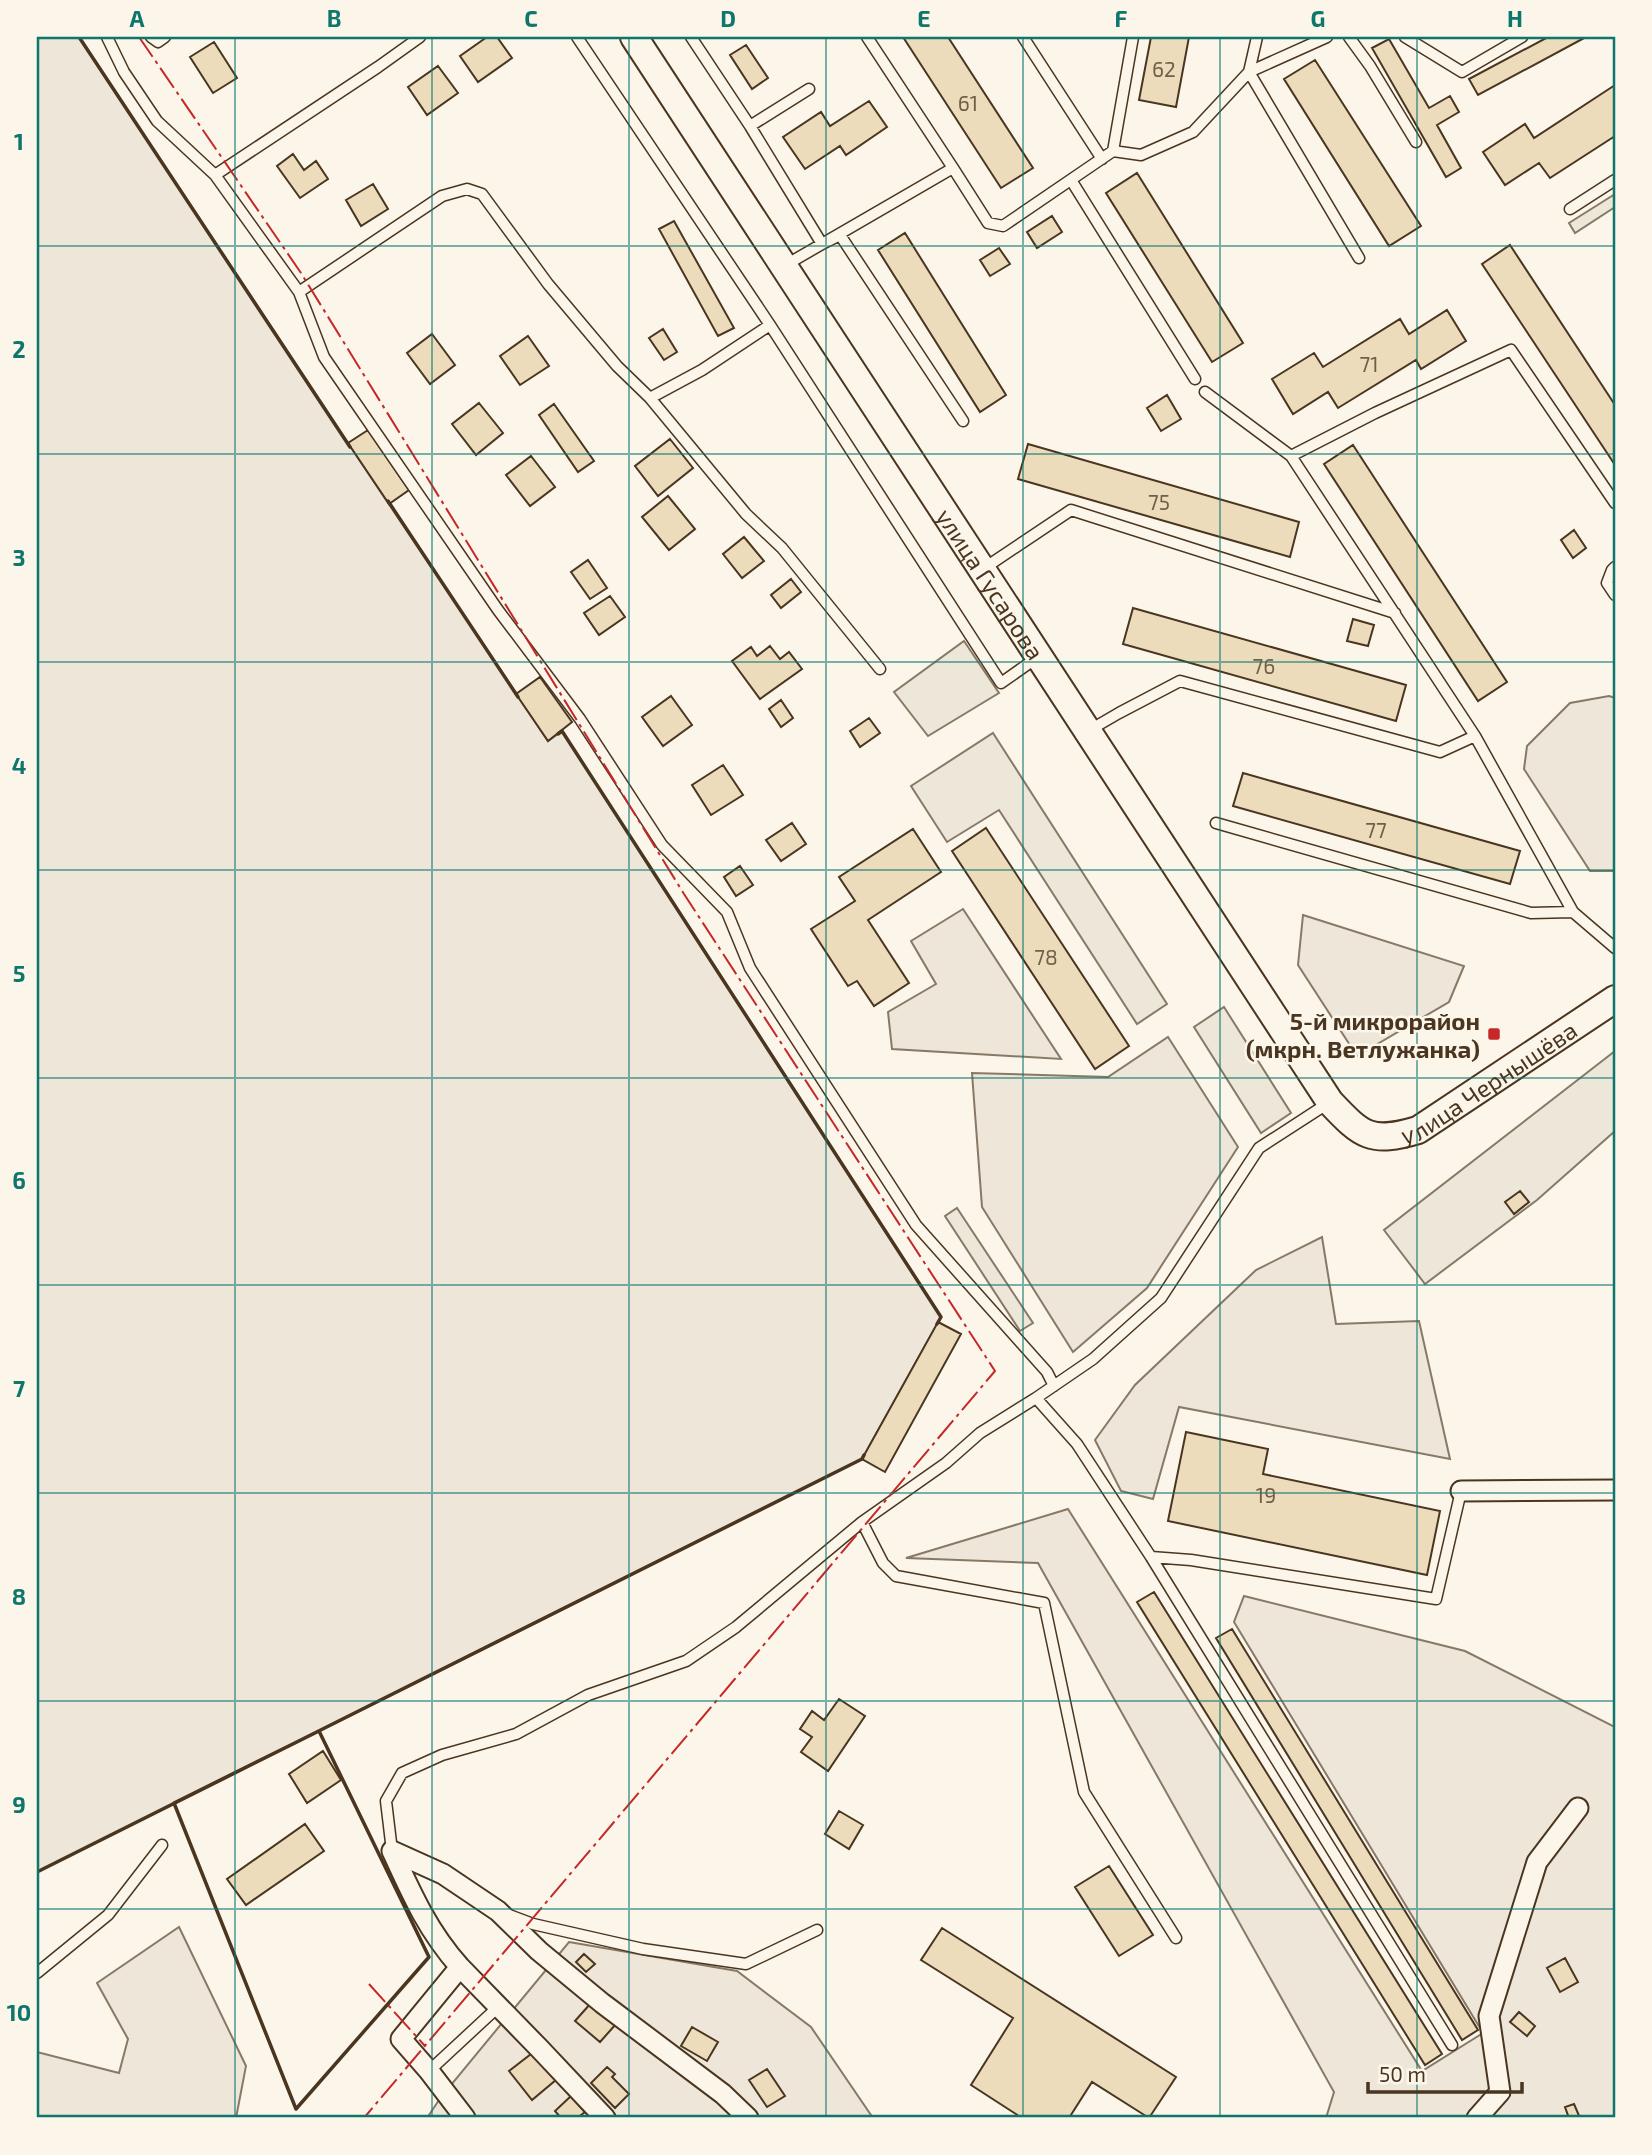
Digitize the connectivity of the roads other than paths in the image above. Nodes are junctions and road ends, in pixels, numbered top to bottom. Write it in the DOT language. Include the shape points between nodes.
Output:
graph roads {
  1 [pos="107,37"];
  2 [pos="151,37"];
  3 [pos="165,37"];
  4 [pos="420,37"];
  5 [pos="577,37"];
  6 [pos="634,37"];
  7 [pos="691,37"];
  8 [pos="867,37"];
  9 [pos="1023,37"];
  10 [pos="1133,37"];
  11 [pos="1257,37"];
  12 [pos="1327,37"];
  13 [pos="1349,37"];
  14 [pos="1405,37"];
  15 [pos="1522,37"];
  16 [pos="1249,72"];
  17 [pos="809,89"];
  18 [pos="751,126"];
  19 [pos="1416,142"];
  20 [pos="1113,151"];
  21 [pos="1102,159"];
  22 [pos="953,168"];
  23 [pos="215,174"];
  24 [pos="1071,180"];
  25 [pos="1615,180"];
  26 [pos="1570,209"];
  27 [pos="839,235"];
  28 [pos="822,244"];
  29 [pos="1359,258"];
  30 [pos="783,266"];
  31 [pos="299,292"];
  32 [pos="770,325"];
  33 [pos="1195,379"];
  34 [pos="1205,393"];
  35 [pos="650,398"];
  36 [pos="963,421"];
  37 [pos="1291,456"];
  38 [pos="1615,503"];
  39 [pos="1615,567"];
  40 [pos="983,569"];
  41 [pos="1615,595"];
  42 [pos="1395,613"];
  43 [pos="1038,657"];
  44 [pos="880,669"];
  45 [pos="1087,732"];
  46 [pos="1475,736"];
  47 [pos="1216,823"];
  48 [pos="1573,912"];
  49 [pos="1615,948"];
  50 [pos="1615,999"];
  51 [pos="1330,1102"];
  52 [pos="1354,1127"];
  53 [pos="1054,1386"];
  54 [pos="1036,1398"];
  55 [pos="1615,1490"];
  56 [pos="1461,1491"];
  57 [pos="862,1522"];
  58 [pos="1151,1557"];
  59 [pos="1578,1808"];
  60 [pos="162,1845"];
  61 [pos="392,1851"];
  62 [pos="498,1911"];
  63 [pos="817,1930"];
  64 [pos="1176,1938"];
  65 [pos="460,1967"];
  66 [pos="37,1973"];
  67 [pos="498,2007"];
  68 [pos="1452,2045"];
  69 [pos="429,2071"];
  70 [pos="465,2118"];
  71 [pos="605,2118"];
  72 [pos="748,2118"];
  73 [pos="1478,2118"];
  1 -- 23 [label="lane" via="157,121"];
  2 -- 3 [label="lane" via="158,42"];
  4 -- 23 [label="lane"];
  5 -- 32 [label="lane"];
  6 -- 30 [label="street, улица Гусарова"];
  7 -- 18 [label="lane"];
  8 -- 22 [label="lane"];
  9 -- 21 [label="lane"];
  10 -- 20 [label="lane"];
  11 -- 16 [label="lane"];
  12 -- 16 [label="lane"];
  13 -- 19 [label="lane"];
  14 -- 15 [label="lane" via="1462,72"];
  16 -- 20 [label="lane" via="1193,132 1141,155"];
  16 -- 29 [label="lane"];
  17 -- 18 [label="lane"];
  18 -- 28 [label="lane"];
  20 -- 21 [label="lane"];
  21 -- 24 [label="lane"];
  22 -- 24 [label="lane" via="988,223 1003,226"];
  22 -- 27 [label="lane"];
  23 -- 31 [label="lane"];
  24 -- 33 [label="lane"];
  25 -- 26 [label="lane"];
  27 -- 28 [label="lane"];
  27 -- 36 [label="lane"];
  28 -- 30 [label="lane"];
  30 -- 40 [label="street, улица Гусарова"];
  31 -- 35 [label="lane" via="442,195 467,189 482,194 548,284"];
  31 -- 53 [label="lane" via="324,357 580,719 662,845 727,912 750,968 916,1225"];
  32 -- 35 [label="lane"];
  32 -- 43 [label="lane" via="1001,683"];
  34 -- 37 [label="lane"];
  35 -- 44 [label="lane" via="746,514 782,548"];
  37 -- 38 [label="lane" via="1511,350"];
  37 -- 42 [label="lane"];
  39 -- 41 [label="lane" via="1607,583"];
  40 -- 42 [label="lane" via="1071,510"];
  40 -- 43 [label="street, улица Гусарова"];
  42 -- 46 [label="lane"];
  43 -- 45 [label="street, улица Гусарова"];
  45 -- 46 [label="lane" via="1181,681 1440,752"];
  45 -- 51 [label="street, улица Гусарова"];
  46 -- 48 [label="lane"];
  47 -- 48 [label="lane" via="1531,912"];
  48 -- 49 [label="lane"];
  50 -- 52 [label="street, улица Чернышёва" via="1418,1130 1394,1138 1376,1137"];
  51 -- 52 [label="street, улица Гусарова"];
  51 -- 53 [label="lane" via="1259,1148 1161,1298 1093,1359"];
  53 -- 54 [label="lane"];
  54 -- 57 [label="lane" via="980,1433"];
  54 -- 58 [label="lane" via="1077,1444"];
  55 -- 56 [label="street"];
  56 -- 58 [label="lane" via="1436,1599"];
  57 -- 61 [label="lane" via="736,1628 686,1661 588,1695 516,1734 442,1755 402,1773 386,1801"];
  57 -- 64 [label="lane" via="883,1563 896,1576 1044,1603 1084,1792"];
  58 -- 68 [label="lane"];
  59 -- 73 [label="street" via="1537,1862 1489,2016 1500,2092"];
  60 -- 66 [label="lane" via="108,1915"];
  61 -- 62 [label="street" via="443,1874"];
  61 -- 65 [label="street" via="418,1909"];
  62 -- 63 [label="lane" via="533,1924 643,1949 746,1964"];
  62 -- 72 [label="street" via="539,1951"];
  65 -- 67 [label="street"];
  65 -- 69 [label="street" via="401,2039"];
  67 -- 69 [label="lane"];
  67 -- 71 [label="street"];
  69 -- 70 [label="street"];
}
